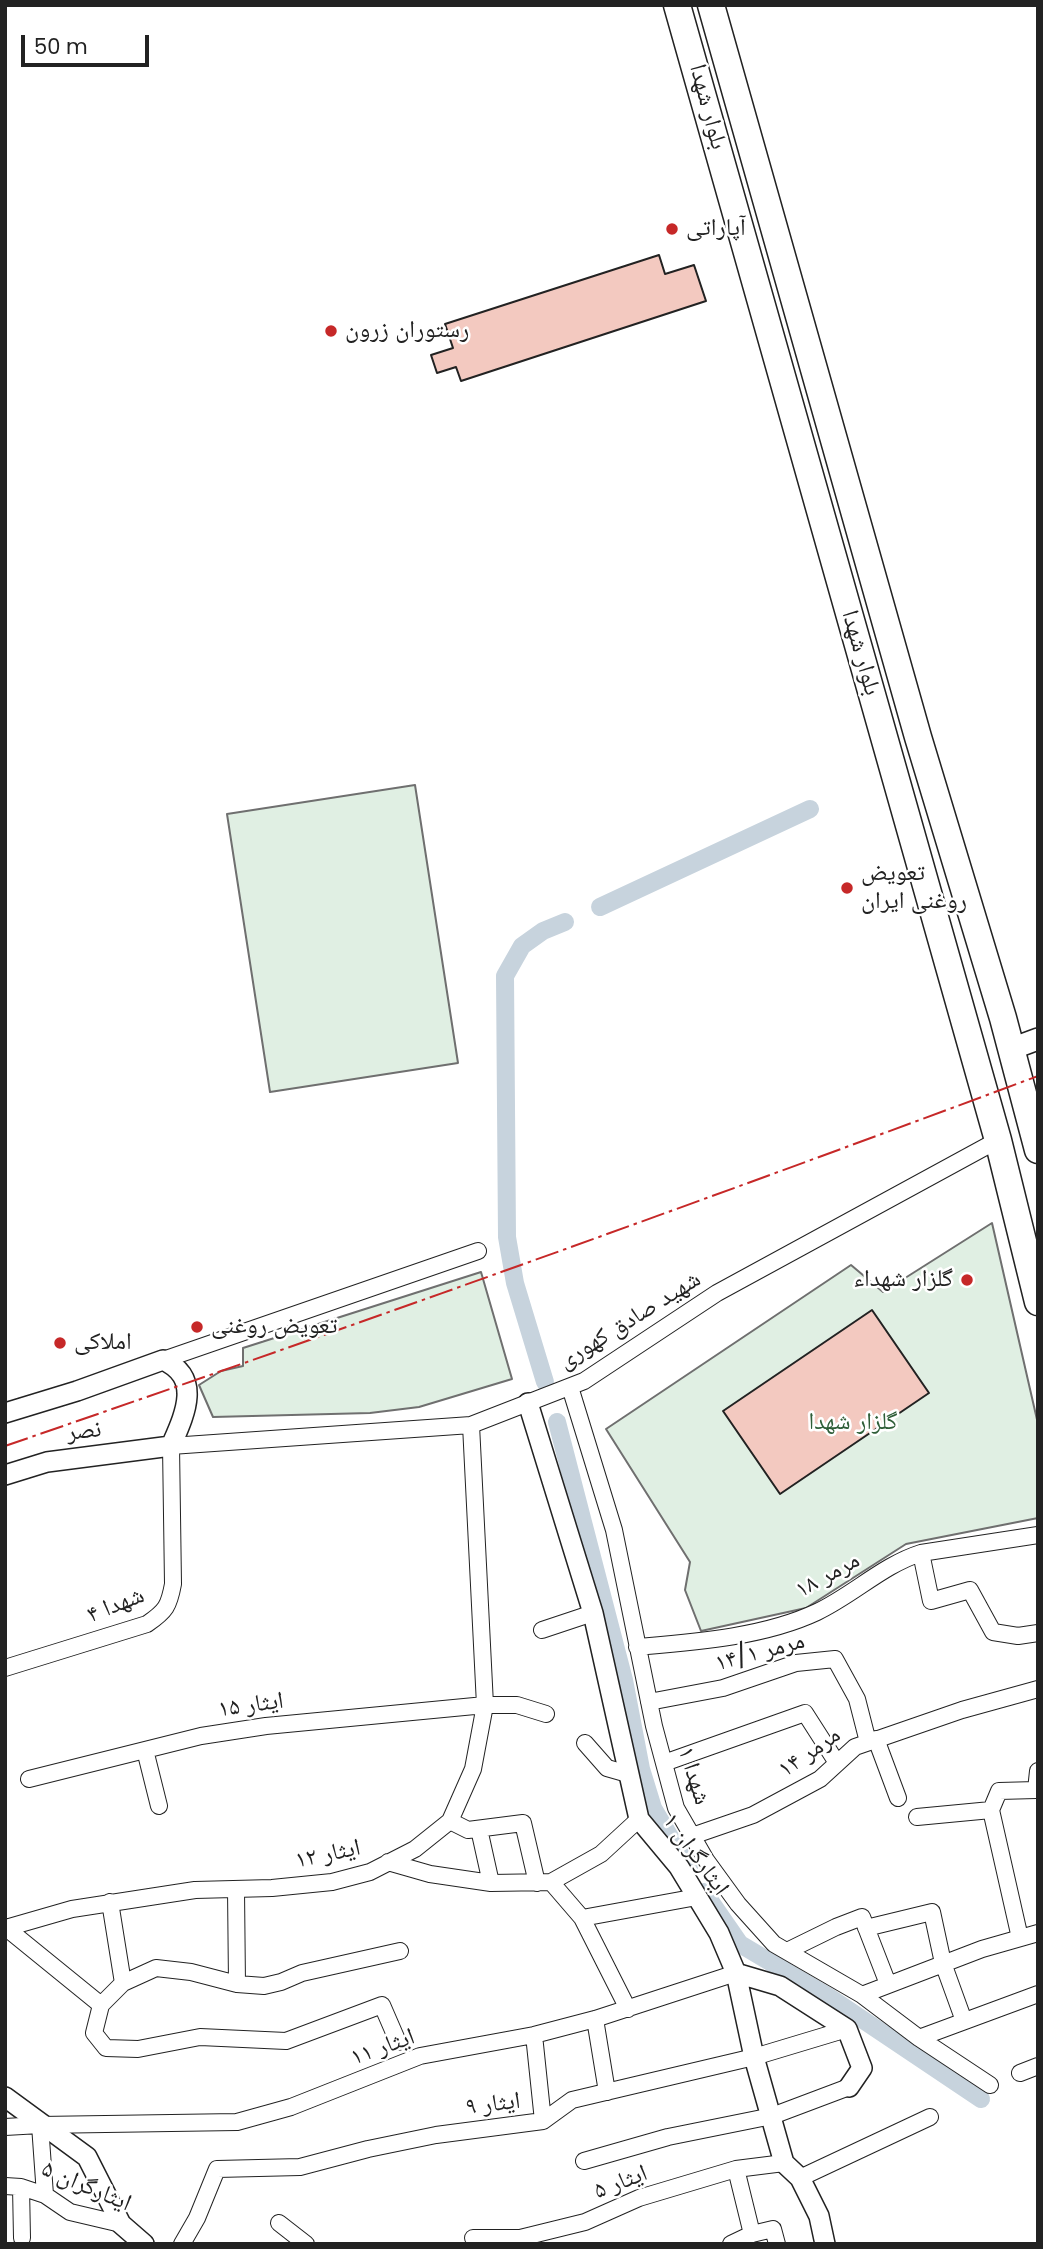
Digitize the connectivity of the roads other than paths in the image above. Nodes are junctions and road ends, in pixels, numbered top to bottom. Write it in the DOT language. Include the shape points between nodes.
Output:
graph roads {
  1 [pos="677,5"];
  2 [pos="711,5"];
  3 [pos="820,392"];
  4 [pos="789,402"];
  5 [pos="840,463"];
  6 [pos="810,476"];
  7 [pos="1038,1039"];
  8 [pos="1011,1049"];
  9 [pos="998,1140"];
  10 [pos="1038,1150"];
  11 [pos="478,1251"];
  12 [pos="1038,1303"];
  13 [pos="163,1360"];
  14 [pos="570,1387"];
  15 [pos="528,1403"];
  16 [pos="5,1413"];
  17 [pos="471,1426"];
  18 [pos="171,1446"];
  19 [pos="5,1475"];
  20 [pos="1038,1535"];
  21 [pos="921,1553"];
  22 [pos="593,1613"];
  23 [pos="542,1630"];
  24 [pos="1038,1633"];
  25 [pos="637,1647"];
  26 [pos="5,1668"];
  27 [pos="1038,1689"];
  28 [pos="649,1702"];
  29 [pos="485,1705"];
  30 [pos="546,1714"];
  31 [pos="872,1741"];
  32 [pos="585,1743"];
  33 [pos="145,1750"];
  34 [pos="664,1763"];
  35 [pos="837,1763"];
  36 [pos="1038,1771"];
  37 [pos="628,1774"];
  38 [pos="29,1779"];
  39 [pos="898,1798"];
  40 [pos="159,1807"];
  41 [pos="991,1810"];
  42 [pos="917,1817"];
  43 [pos="639,1819"];
  44 [pos="450,1821"];
  45 [pos="479,1829"];
  46 [pos="692,1836"];
  47 [pos="388,1862"];
  48 [pos="544,1882"];
  49 [pos="491,1884"];
  50 [pos="236,1890"];
  51 [pos="697,1897"];
  52 [pos="110,1902"];
  53 [pos="582,1918"];
  54 [pos="6,1928"];
  55 [pos="866,1928"];
  56 [pos="1038,1933"];
  57 [pos="1020,1938"];
  58 [pos="400,1951"];
  59 [pos="787,1951"];
  60 [pos="943,1963"];
  61 [pos="736,1973"];
  62 [pos="123,1983"];
  63 [pos="237,1984"];
  64 [pos="888,1984"];
  65 [pos="862,1994"];
  66 [pos="1038,1994"];
  67 [pos="101,2005"];
  68 [pos="628,2009"];
  69 [pos="595,2019"];
  70 [pos="964,2021"];
  71 [pos="847,2029"];
  72 [pos="534,2035"];
  73 [pos="919,2038"];
  74 [pos="398,2042"];
  75 [pos="754,2057"];
  76 [pos="1038,2066"];
  77 [pos="1020,2074"];
  78 [pos="990,2085"];
  79 [pos="849,2087"];
  80 [pos="607,2092"];
  81 [pos="5,2097"];
  82 [pos="772,2116"];
  83 [pos="930,2117"];
  84 [pos="543,2121"];
  85 [pos="40,2124"];
  86 [pos="5,2127"];
  87 [pos="584,2161"];
  88 [pos="785,2163"];
  89 [pos="736,2169"];
  90 [pos="800,2178"];
  91 [pos="13,2186"];
  92 [pos="46,2195"];
  93 [pos="279,2223"];
  94 [pos="121,2224"];
  95 [pos="752,2234"];
  96 [pos="22,2238"];
  97 [pos="473,2238"];
  98 [pos="144,2244"];
  99 [pos="182,2244"];
  100 [pos="306,2244"];
  101 [pos="731,2244"];
  102 [pos="777,2244"];
  103 [pos="825,2244"];
  1 -- 4 [label="highway, بلوار شهدا"];
  2 -- 3 [label="highway, بلوار شهدا"];
  3 -- 4 [label="highway" via="809,404"];
  3 -- 5 [label="highway, بلوار شهدا"];
  4 -- 6 [label="highway, بلوار شهدا"];
  5 -- 6 [label="highway" via="821,463"];
  5 -- 8 [label="highway, بلوار شهدا"];
  6 -- 9 [label="highway, بلوار شهدا"];
  7 -- 8 [label="main road"];
  8 -- 10 [label="highway, بلوار شهدا"];
  9 -- 12 [label="highway, بلوار شهدا"];
  9 -- 14 [label="street, شهید صادق کهوری" via="717,1293"];
  11 -- 13 [label="street"];
  13 -- 16 [label="street"];
  13 -- 18 [label="street" via="180,1372 188,1394"];
  14 -- 15 [label="street, شهید صادق کهوری"];
  14 -- 25 [label="street, شهدا ۱" via="614,1530"];
  15 -- 17 [label="street, شهید صادق کهوری"];
  15 -- 22 [label="street, ایثارگران ۱"];
  17 -- 18 [label="street, شهید صادق کهوری"];
  17 -- 29 [label="street"];
  18 -- 19 [label="street, نصر" via="47,1462"];
  18 -- 26 [label="street, شهدا ۴" via="173,1584 169,1605 146,1624"];
  20 -- 21 [label="street, مرمر ۱۸"];
  21 -- 24 [label="street" via="932,1601 970,1590 993,1632"];
  21 -- 25 [label="street, مرمر ۱۸" via="817,1612 776,1627 699,1642"];
  22 -- 23 [label="street"];
  22 -- 37 [label="street, ایثارگران ۱"];
  25 -- 28 [label="street, شهدا ۱"];
  27 -- 31 [label="street, مرمر ۱۴"];
  28 -- 31 [label="street, مرمر ۱۴/۱" via="723,1688 796,1663 835,1659 857,1699"];
  28 -- 34 [label="street, شهدا ۱"];
  29 -- 30 [label="street, ایثار ۱۵" via="517,1705"];
  29 -- 33 [label="street, ایثار ۱۵" via="266,1726"];
  29 -- 44 [label="street" via="473,1769"];
  31 -- 35 [label="street, مرمر ۱۴" via="855,1747"];
  31 -- 39 [label="street"];
  32 -- 37 [label="street" via="607,1768"];
  33 -- 38 [label="street, ایثار ۱۵"];
  33 -- 40 [label="street"];
  34 -- 35 [label="street" via="805,1713"];
  34 -- 46 [label="street, شهدا ۱" via="676,1808"];
  35 -- 46 [label="street, مرمر ۱۴" via="820,1779 753,1815"];
  36 -- 41 [label="street" via="1036,1790 999,1791"];
  37 -- 43 [label="street, ایثارگران ۱"];
  41 -- 42 [label="street"];
  41 -- 57 [label="street"];
  43 -- 48 [label="street, ایثار ۱۲" via="601,1854"];
  43 -- 51 [label="street, ایثارگران ۱"];
  44 -- 45 [label="street" via="467,1830"];
  44 -- 47 [label="street" via="415,1849"];
  45 -- 48 [label="street" via="523,1822"];
  45 -- 49 [label="street"];
  46 -- 59 [label="street, شهدا ۱" via="738,1904 774,1944"];
  47 -- 49 [label="street, ایثار ۱۲"];
  47 -- 50 [label="street, ایثار ۱۲" via="332,1882"];
  48 -- 49 [label="street, ایثار ۱۲"];
  48 -- 53 [label="street"];
  50 -- 52 [label="street, ایثار ۱۲" via="195,1890"];
  50 -- 63 [label="street"];
  51 -- 53 [label="street"];
  51 -- 61 [label="street, ایثارگران ۱"];
  52 -- 54 [label="street, ایثار ۱۲"];
  52 -- 62 [label="street"];
  53 -- 68 [label="street"];
  54 -- 67 [label="street"];
  55 -- 59 [label="street" via="862,1917"];
  55 -- 60 [label="street" via="932,1912"];
  55 -- 64 [label="street"];
  56 -- 57 [label="street"];
  57 -- 60 [label="street"];
  58 -- 63 [label="street" via="264,1986"];
  59 -- 65 [label="street, شهدا ۱"];
  60 -- 64 [label="street"];
  60 -- 70 [label="street"];
  61 -- 68 [label="street, ایثار ۱۱"];
  61 -- 71 [label="street" via="780,1986"];
  61 -- 75 [label="street, ایثارگران ۱"];
  62 -- 63 [label="street" via="156,1968"];
  62 -- 67 [label="street"];
  64 -- 65 [label="street"];
  65 -- 73 [label="street, شهدا ۱"];
  66 -- 70 [label="street"];
  67 -- 74 [label="street" via="94,2033 106,2048 138,2049 200,2036 286,2041 382,2005"];
  68 -- 69 [label="street, ایثار ۱۱"];
  69 -- 72 [label="street, ایثار ۱۱"];
  69 -- 80 [label="street"];
  70 -- 73 [label="street"];
  71 -- 75 [label="street, ایثار ۹"];
  71 -- 79 [label="street" via="862,2068"];
  72 -- 84 [label="street"];
  72 -- 85 [label="street, ایثار ۱۱" via="420,2056 291,2107 237,2122"];
  73 -- 78 [label="street, شهدا ۱"];
  75 -- 80 [label="street, ایثار ۹"];
  75 -- 82 [label="street, ایثارگران ۱"];
  76 -- 77 [label="street"];
  79 -- 82 [label="street"];
  80 -- 84 [label="street, ایثار ۹" via="572,2100"];
  81 -- 85 [label="street"];
  82 -- 87 [label="street" via="668,2137"];
  82 -- 88 [label="street, ایثارگران ۱"];
  83 -- 90 [label="street"];
  84 -- 99 [label="street, ایثار ۹" via="436,2135 300,2166 217,2169"];
  85 -- 86 [label="street, ایثار ۱۱"];
  85 -- 92 [label="street"];
  85 -- 94 [label="street" via="86,2157"];
  88 -- 89 [label="street, ایثار ۵"];
  88 -- 90 [label="street, ایثارگران ۱"];
  89 -- 95 [label="street"];
  89 -- 97 [label="street, ایثار ۵" via="639,2198 585,2222 520,2238"];
  90 -- 103 [label="street, ایثارگران ۱"];
  91 -- 92 [label="street, ایثارگران ۵"];
  91 -- 96 [label="street"];
  92 -- 94 [label="street, ایثارگران ۵" via="70,2212"];
  93 -- 100 [label="street"];
  94 -- 98 [label="street, ایثارگران ۵"];
  95 -- 101 [label="street"];
  95 -- 102 [label="street" via="773,2229"];
}
